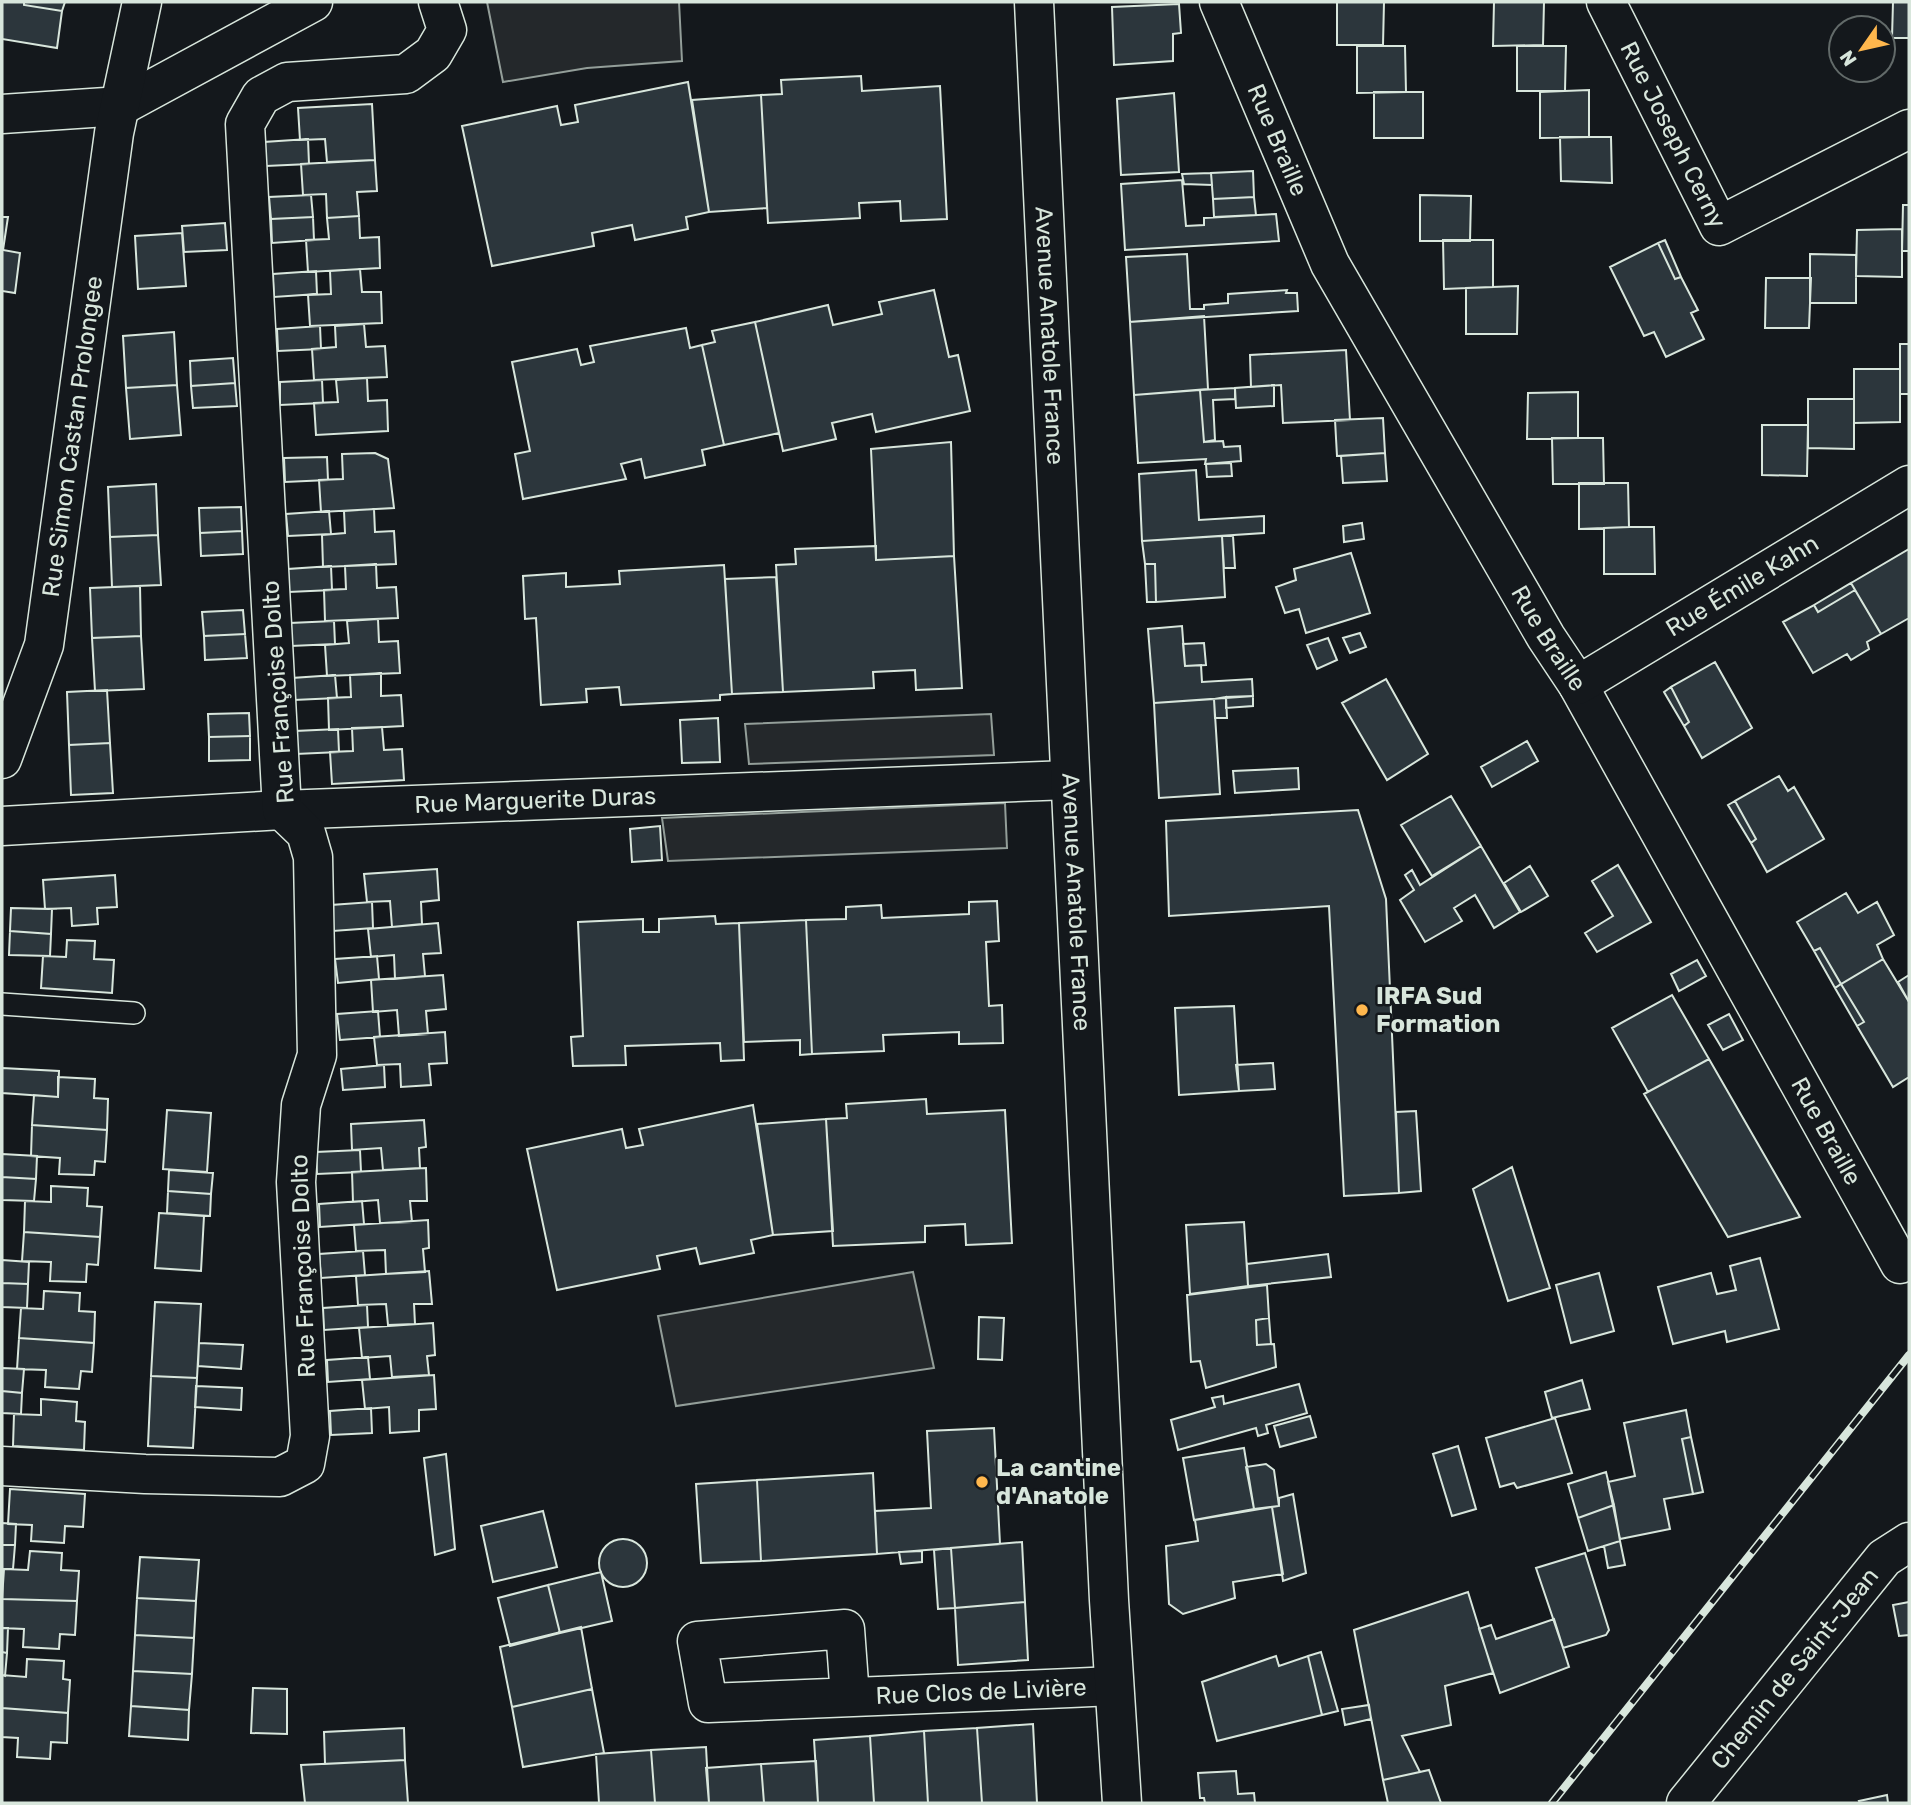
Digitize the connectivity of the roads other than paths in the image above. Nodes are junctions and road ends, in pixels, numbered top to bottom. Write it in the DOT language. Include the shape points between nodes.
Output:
graph roads {
  1 [pos="142,2"];
  2 [pos="313,2"];
  3 [pos="438,2"];
  4 [pos="1034,2"];
  5 [pos="1219,2"];
  6 [pos="1606,2"];
  7 [pos="121,106"];
  8 [pos="2,114"];
  9 [pos="1909,129"];
  10 [pos="1909,485"];
  11 [pos="1578,685"];
  12 [pos="2,759"];
  13 [pos="1069,780"];
  14 [pos="282,810"];
  15 [pos="2,826"];
  16 [pos="2,1004"];
  17 [pos="134,1013"];
  18 [pos="1900,1264"];
  19 [pos="2,1466"];
  20 [pos="1909,1542"];
  21 [pos="1113,1686"];
  22 [pos="850,1697"];
  23 [pos="1122,1803"];
  24 [pos="1686,1803"];
  1 -- 7 [label="street, Rue Simon Castan Prolongee"];
  2 -- 7 [label="street"];
  3 -- 14 [label="street, Rue Françoise Dolto" via="447,30 433,54 405,74 287,82 261,96 245,124"];
  4 -- 13 [label="street, Avenue Anatole France"];
  5 -- 11 [label="street, Rue Braille" via="1329,264"];
  6 -- 9 [label="street, Rue Joseph Cerny" via="1719,226"];
  7 -- 8 [label="street"];
  7 -- 12 [label="street, Rue Simon Castan Prolongee" via="44,645"];
  10 -- 11 [label="street, Rue Émile Kahn"];
  11 -- 18 [label="street, Rue Braille"];
  13 -- 14 [label="street, Rue Marguerite Duras"];
  13 -- 21 [label="street, Avenue Anatole France"];
  14 -- 15 [label="street, Rue Marguerite Duras"];
  14 -- 19 [label="street, Rue Françoise Dolto" via="306,833 313,857 317,1055 300,1105 296,1182 310,1436 305,1464 280,1477"];
  16 -- 17 [label="lane"];
  20 -- 24 [label="street, Chemin de Saint-Jean" via="1884,1558"];
  21 -- 22 [label="street, Rue Clos de Livière"];
  21 -- 23 [label="street, Avenue Anatole France"];
}
